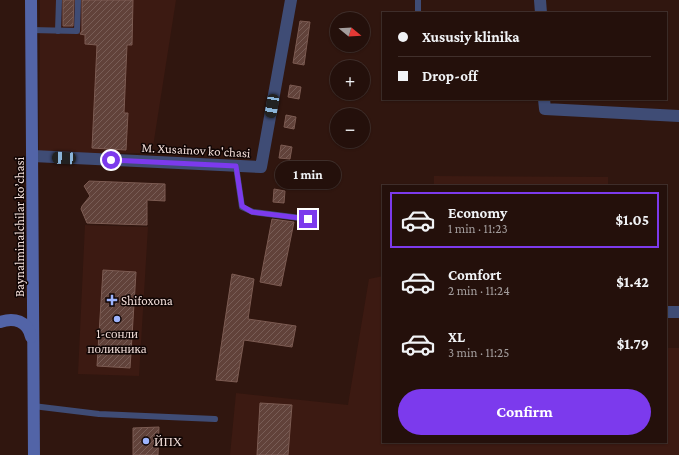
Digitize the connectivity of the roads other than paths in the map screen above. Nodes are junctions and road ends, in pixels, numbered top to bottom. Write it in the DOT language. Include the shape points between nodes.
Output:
graph roads {
  1 [pos="31,0"];
  2 [pos="59,0"];
  3 [pos="78,0"];
  4 [pos="291,0"];
  5 [pos="418,0"];
  6 [pos="540,0"];
  7 [pos="418,12"];
  8 [pos="541,12"];
  9 [pos="32,30"];
  10 [pos="58,30"];
  11 [pos="544,100"];
  12 [pos="679,116"];
  13 [pos="33,156"];
  14 [pos="236,166"];
  15 [pos="308,219"];
  16 [pos="667,312"];
  17 [pos="679,312"];
  18 [pos="0,322"];
  19 [pos="32,342"];
  20 [pos="33,406"];
  21 [pos="215,419"];
  22 [pos="34,455"];
  1 -- 9 [label="main road, Baynalminalchilar ko’chasi"];
  2 -- 10 [label="lane"];
  3 -- 10 [label="lane" via="77,31"];
  4 -- 14 [label="street, M. Xusainov ko'chasi" via="261,167"];
  5 -- 7 [label="lane"];
  6 -- 8 [label="street"];
  9 -- 10 [label="lane"];
  9 -- 13 [label="main road, Baynalminalchilar ko’chasi"];
  11 -- 12 [label="street" via="545,109"];
  13 -- 14 [label="street, M. Xusainov ko'chasi"];
  13 -- 19 [label="main road, Baynalminalchilar ko’chasi"];
  14 -- 15 [label="lane" via="242,206 252,212"];
  16 -- 17 [label="street"];
  18 -- 19 [label="main road" via="22,322 28,327"];
  19 -- 20 [label="main road, Baynalminalchilar ko’chasi"];
  20 -- 21 [label="lane" via="99,414"];
  20 -- 22 [label="main road, Baynalminalchilar ko’chasi"];
}
